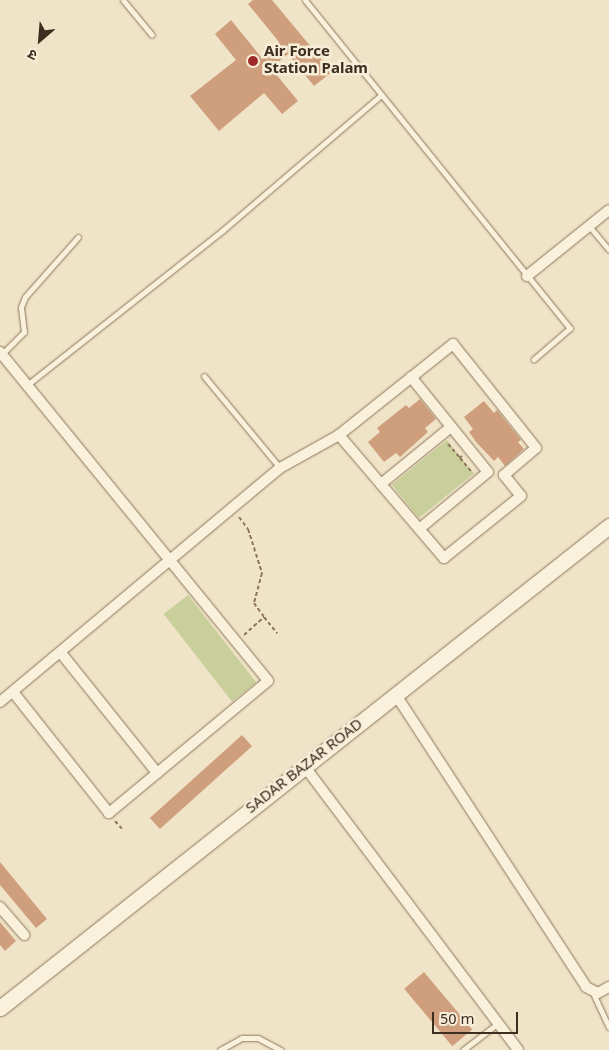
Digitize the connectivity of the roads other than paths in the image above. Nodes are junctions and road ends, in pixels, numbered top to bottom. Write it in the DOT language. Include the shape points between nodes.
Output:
graph roads {
  1 [pos="123,0"];
  2 [pos="305,0"];
  3 [pos="152,35"];
  4 [pos="380,96"];
  5 [pos="609,210"];
  6 [pos="589,226"];
  7 [pos="78,237"];
  8 [pos="609,250"];
  9 [pos="527,276"];
  10 [pos="1,353"];
  11 [pos="534,359"];
  12 [pos="204,376"];
  13 [pos="411,377"];
  14 [pos="27,386"];
  15 [pos="451,427"];
  16 [pos="339,435"];
  17 [pos="280,468"];
  18 [pos="488,472"];
  19 [pos="504,475"];
  20 [pos="381,484"];
  21 [pos="609,526"];
  22 [pos="418,529"];
  23 [pos="172,561"];
  24 [pos="61,653"];
  25 [pos="13,692"];
  26 [pos="396,695"];
  27 [pos="0,702"];
  28 [pos="305,767"];
  29 [pos="157,773"];
  30 [pos="0,907"];
  31 [pos="24,935"];
  32 [pos="609,987"];
  33 [pos="592,991"];
  34 [pos="0,1008"];
  35 [pos="498,1023"];
  36 [pos="609,1027"];
  37 [pos="220,1050"];
  38 [pos="281,1050"];
  39 [pos="463,1050"];
  40 [pos="518,1050"];
  1 -- 3 [label="lane"];
  2 -- 4 [label="lane"];
  4 -- 9 [label="lane"];
  4 -- 14 [label="lane" via="223,230"];
  5 -- 6 [label="street"];
  6 -- 8 [label="lane"];
  6 -- 9 [label="street"];
  7 -- 10 [label="lane" via="25,297 21,307 24,332"];
  9 -- 11 [label="lane" via="570,328"];
  10 -- 14 [label="street"];
  12 -- 17 [label="lane"];
  13 -- 15 [label="street"];
  13 -- 16 [label="street"];
  13 -- 19 [label="street" via="452,344 536,448"];
  14 -- 23 [label="street"];
  15 -- 18 [label="street"];
  15 -- 20 [label="street"];
  16 -- 17 [label="street"];
  16 -- 20 [label="street"];
  17 -- 23 [label="street"];
  18 -- 19 [label="street"];
  18 -- 22 [label="street"];
  19 -- 22 [label="street" via="521,496 444,558"];
  20 -- 22 [label="street"];
  21 -- 26 [label="street, SADAR BAZAR ROAD"];
  23 -- 24 [label="street"];
  23 -- 29 [label="street" via="268,681"];
  24 -- 25 [label="street"];
  24 -- 29 [label="street"];
  25 -- 27 [label="street"];
  25 -- 29 [label="street" via="109,813"];
  26 -- 28 [label="street, SADAR BAZAR ROAD"];
  26 -- 33 [label="street" via="576,972"];
  28 -- 34 [label="street, SADAR BAZAR ROAD"];
  28 -- 35 [label="street"];
  30 -- 31 [label="street"];
  32 -- 33 [label="street" via="598,993"];
  33 -- 36 [label="lane"];
  35 -- 39 [label="lane"];
  35 -- 40 [label="street"];
  37 -- 38 [label="lane" via="242,1038 258,1038"];
}
